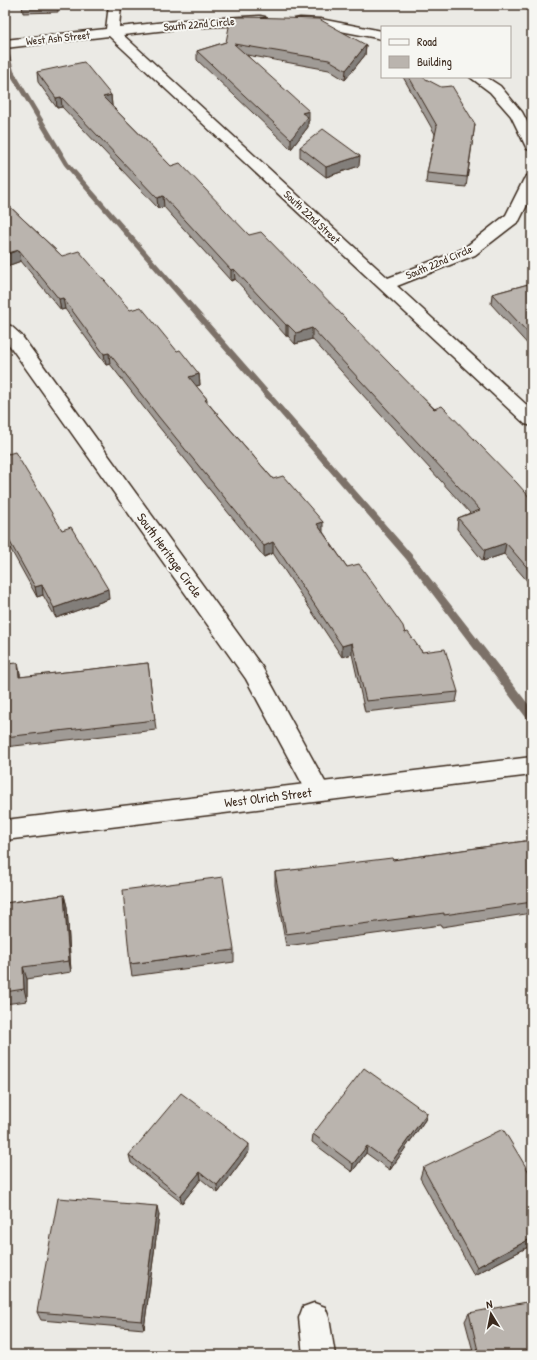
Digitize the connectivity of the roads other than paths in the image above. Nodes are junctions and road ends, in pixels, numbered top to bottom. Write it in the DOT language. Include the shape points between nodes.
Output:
graph roads {
  1 [pos="115,5"];
  2 [pos="272,21"];
  3 [pos="288,22"];
  4 [pos="112,32"];
  5 [pos="381,35"];
  6 [pos="5,44"];
  7 [pos="478,78"];
  8 [pos="532,146"];
  9 [pos="532,179"];
  10 [pos="385,285"];
  11 [pos="5,330"];
  12 [pos="532,420"];
  13 [pos="532,766"];
  14 [pos="318,791"];
  15 [pos="5,830"];
  16 [pos="314,1318"];
  17 [pos="319,1355"];
  1 -- 4 [label="street"];
  2 -- 4 [label="street, South 22nd Circle" via="185,24"];
  3 -- 5 [label="street" via="320,23"];
  4 -- 6 [label="street, West Ash Street"];
  4 -- 10 [label="street, South 22nd Street"];
  7 -- 8 [label="street" via="495,89 517,115"];
  9 -- 10 [label="street, South 22nd Circle" via="513,218 469,252"];
  10 -- 12 [label="street, South 22nd Street"];
  11 -- 14 [label="street, South Heritage Circle" via="16,339 254,673"];
  13 -- 14 [label="street, West Olrich Street"];
  14 -- 15 [label="street, West Olrich Street"];
  16 -- 17 [label="street"];
}
